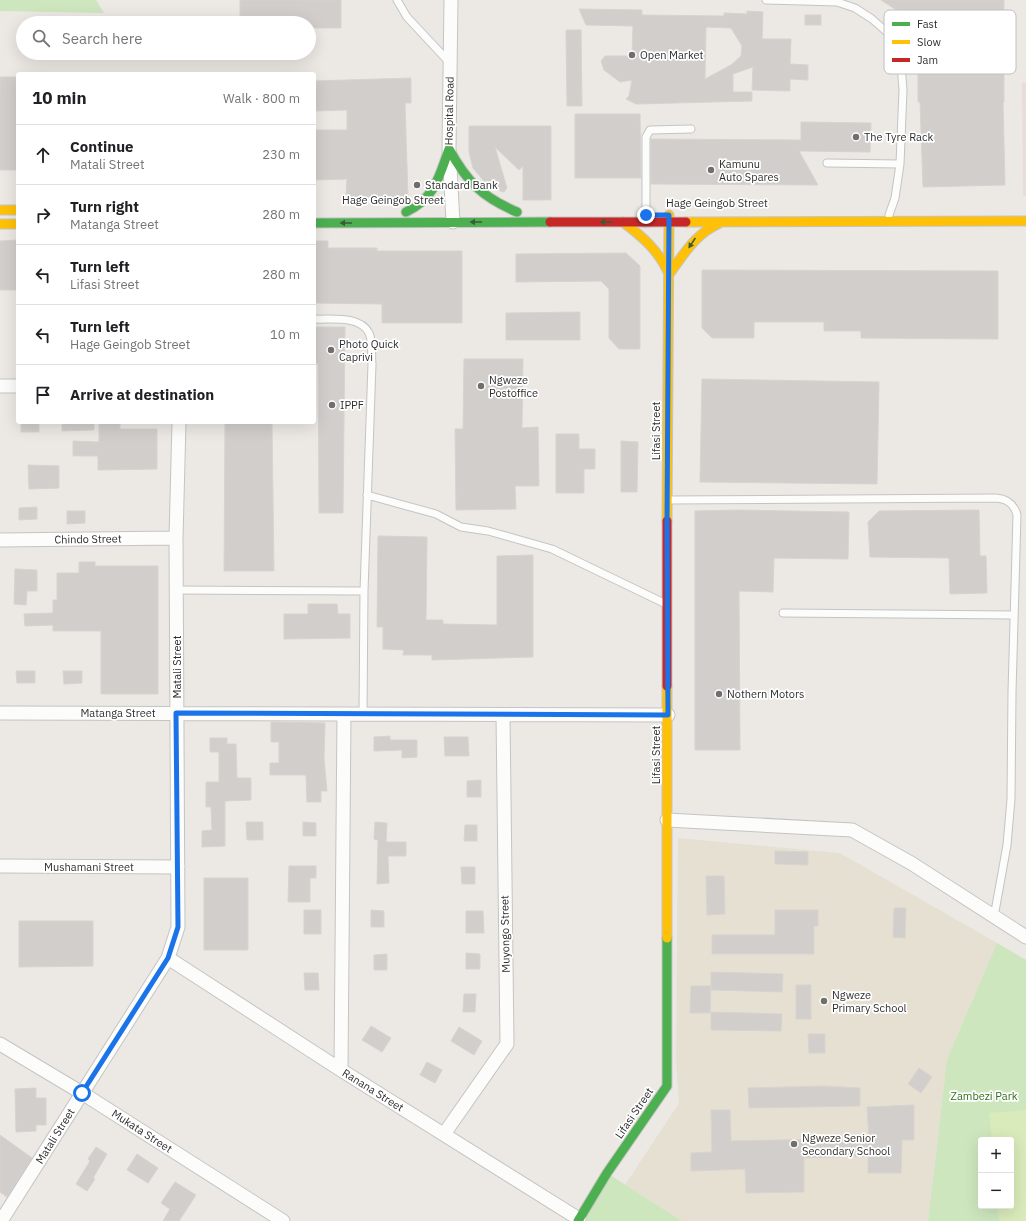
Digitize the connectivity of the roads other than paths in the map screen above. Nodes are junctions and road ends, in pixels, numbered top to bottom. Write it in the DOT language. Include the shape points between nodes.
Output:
graph roads {
  1 [pos="396,0"];
  2 [pos="451,0"];
  3 [pos="766,0"];
  4 [pos="884,30"];
  5 [pos="450,63"];
  6 [pos="902,74"];
  7 [pos="691,129"];
  8 [pos="448,149"];
  9 [pos="828,163"];
  10 [pos="900,164"];
  11 [pos="0,210"];
  12 [pos="16,210"];
  13 [pos="422,212"];
  14 [pos="495,212"];
  15 [pos="524,212"];
  16 [pos="453,214"];
  17 [pos="646,215"];
  18 [pos="889,215"];
  19 [pos="669,219"];
  20 [pos="1024,221"];
  21 [pos="622,222"];
  22 [pos="723,222"];
  23 [pos="316,223"];
  24 [pos="0,224"];
  25 [pos="16,224"];
  26 [pos="669,274"];
  27 [pos="316,319"];
  28 [pos="0,386"];
  29 [pos="16,386"];
  30 [pos="179,424"];
  31 [pos="367,495"];
  32 [pos="667,500"];
  33 [pos="176,538"];
  34 [pos="0,540"];
  35 [pos="176,590"];
  36 [pos="364,591"];
  37 [pos="667,604"];
  38 [pos="783,613"];
  39 [pos="1014,615"];
  40 [pos="0,713"];
  41 [pos="176,713"];
  42 [pos="344,714"];
  43 [pos="363,714"];
  44 [pos="503,714"];
  45 [pos="668,715"];
  46 [pos="667,820"];
  47 [pos="0,866"];
  48 [pos="178,867"];
  49 [pos="994,917"];
  50 [pos="1026,937"];
  51 [pos="168,958"];
  52 [pos="0,1044"];
  53 [pos="341,1070"];
  54 [pos="82,1093"];
  55 [pos="444,1134"];
  56 [pos="579,1220"];
  57 [pos="1,1221"];
  58 [pos="283,1221"];
  1 -- 5 [label="lane" via="407,17"];
  2 -- 5 [label="street, Hospital Road"];
  3 -- 4 [label="lane" via="837,2 855,8"];
  5 -- 8 [label="street, Hospital Road"];
  6 -- 10 [label="lane"];
  7 -- 17 [label="lane" via="650,130 646,137"];
  8 -- 13 [label="street, Hage Geingob Street" via="437,184 428,197 419,206 402,212"];
  8 -- 15 [label="street" via="461,172 487,198"];
  8 -- 16 [label="street, Hospital Road"];
  9 -- 10 [label="lane"];
  10 -- 18 [label="lane" via="895,198"];
  11 -- 12 [label="street"];
  14 -- 15 [label="street, Hage Geingob Street"];
  15 -- 17 [label="street, Hage Geingob Street"];
  21 -- 16 [label="street, Hage Geingob Street, one-way"];
  16 -- 23 [label="street, Hage Geingob Street, one-way"];
  17 -- 19 [label="street, Hage Geingob Street"];
  18 -- 19 [label="street, Hage Geingob Street"];
  18 -- 20 [label="street, Hage Geingob Street" via="971,216"];
  19 -- 21 [label="street, Hage Geingob Street"];
  19 -- 22 [label="street, Hage Geingob Street"];
  19 -- 26 [label="street, Lifasi Street"];
  20 -- 22 [label="street, Hage Geingob Street"];
  21 -- 26 [label="street" via="638,232 662,257"];
  22 -- 26 [label="street, one-way" via="697,236"];
  24 -- 25 [label="street"];
  26 -- 32 [label="street, Lifasi Street"];
  27 -- 31 [label="lane" via="348,320 363,325 370,334 372,364"];
  28 -- 29 [label="street"];
  30 -- 33 [label="street, Matali Street"];
  31 -- 36 [label="lane"];
  31 -- 37 [label="lane" via="436,514 461,527 488,531 552,549"];
  32 -- 37 [label="street, Lifasi Street"];
  32 -- 39 [label="lane" via="1003,499 1015,507 1017,515"];
  33 -- 34 [label="street, Chindo Street"];
  33 -- 35 [label="street, Matali Street"];
  35 -- 36 [label="lane"];
  35 -- 41 [label="street, Matali Street"];
  36 -- 43 [label="lane"];
  37 -- 45 [label="street, Lifasi Street"];
  38 -- 39 [label="lane"];
  39 -- 49 [label="lane" via="1011,798 1007,845"];
  40 -- 41 [label="street, Matanga Street"];
  41 -- 42 [label="street, Matanga Street"];
  41 -- 48 [label="street, Matali Street"];
  42 -- 43 [label="street, Matanga Street"];
  42 -- 53 [label="street"];
  43 -- 44 [label="street, Matanga Street"];
  44 -- 45 [label="street, Matanga Street"];
  44 -- 55 [label="street, Muyongo Street" via="506,1044"];
  45 -- 46 [label="street, Lifasi Street"];
  46 -- 49 [label="street" via="852,830 911,863"];
  46 -- 56 [label="street, Lifasi Street" via="667,1086"];
  47 -- 48 [label="street, Mushamani Street"];
  48 -- 51 [label="street, Matali Street" via="178,927"];
  49 -- 50 [label="street"];
  51 -- 53 [label="street, Ranana Street"];
  51 -- 54 [label="street, Matali Street"];
  52 -- 54 [label="street, Mukata Street"];
  53 -- 55 [label="street, Ranana Street"];
  54 -- 57 [label="street, Matali Street"];
  54 -- 58 [label="street, Mukata Street"];
  55 -- 56 [label="street, Ranana Street"];
}
